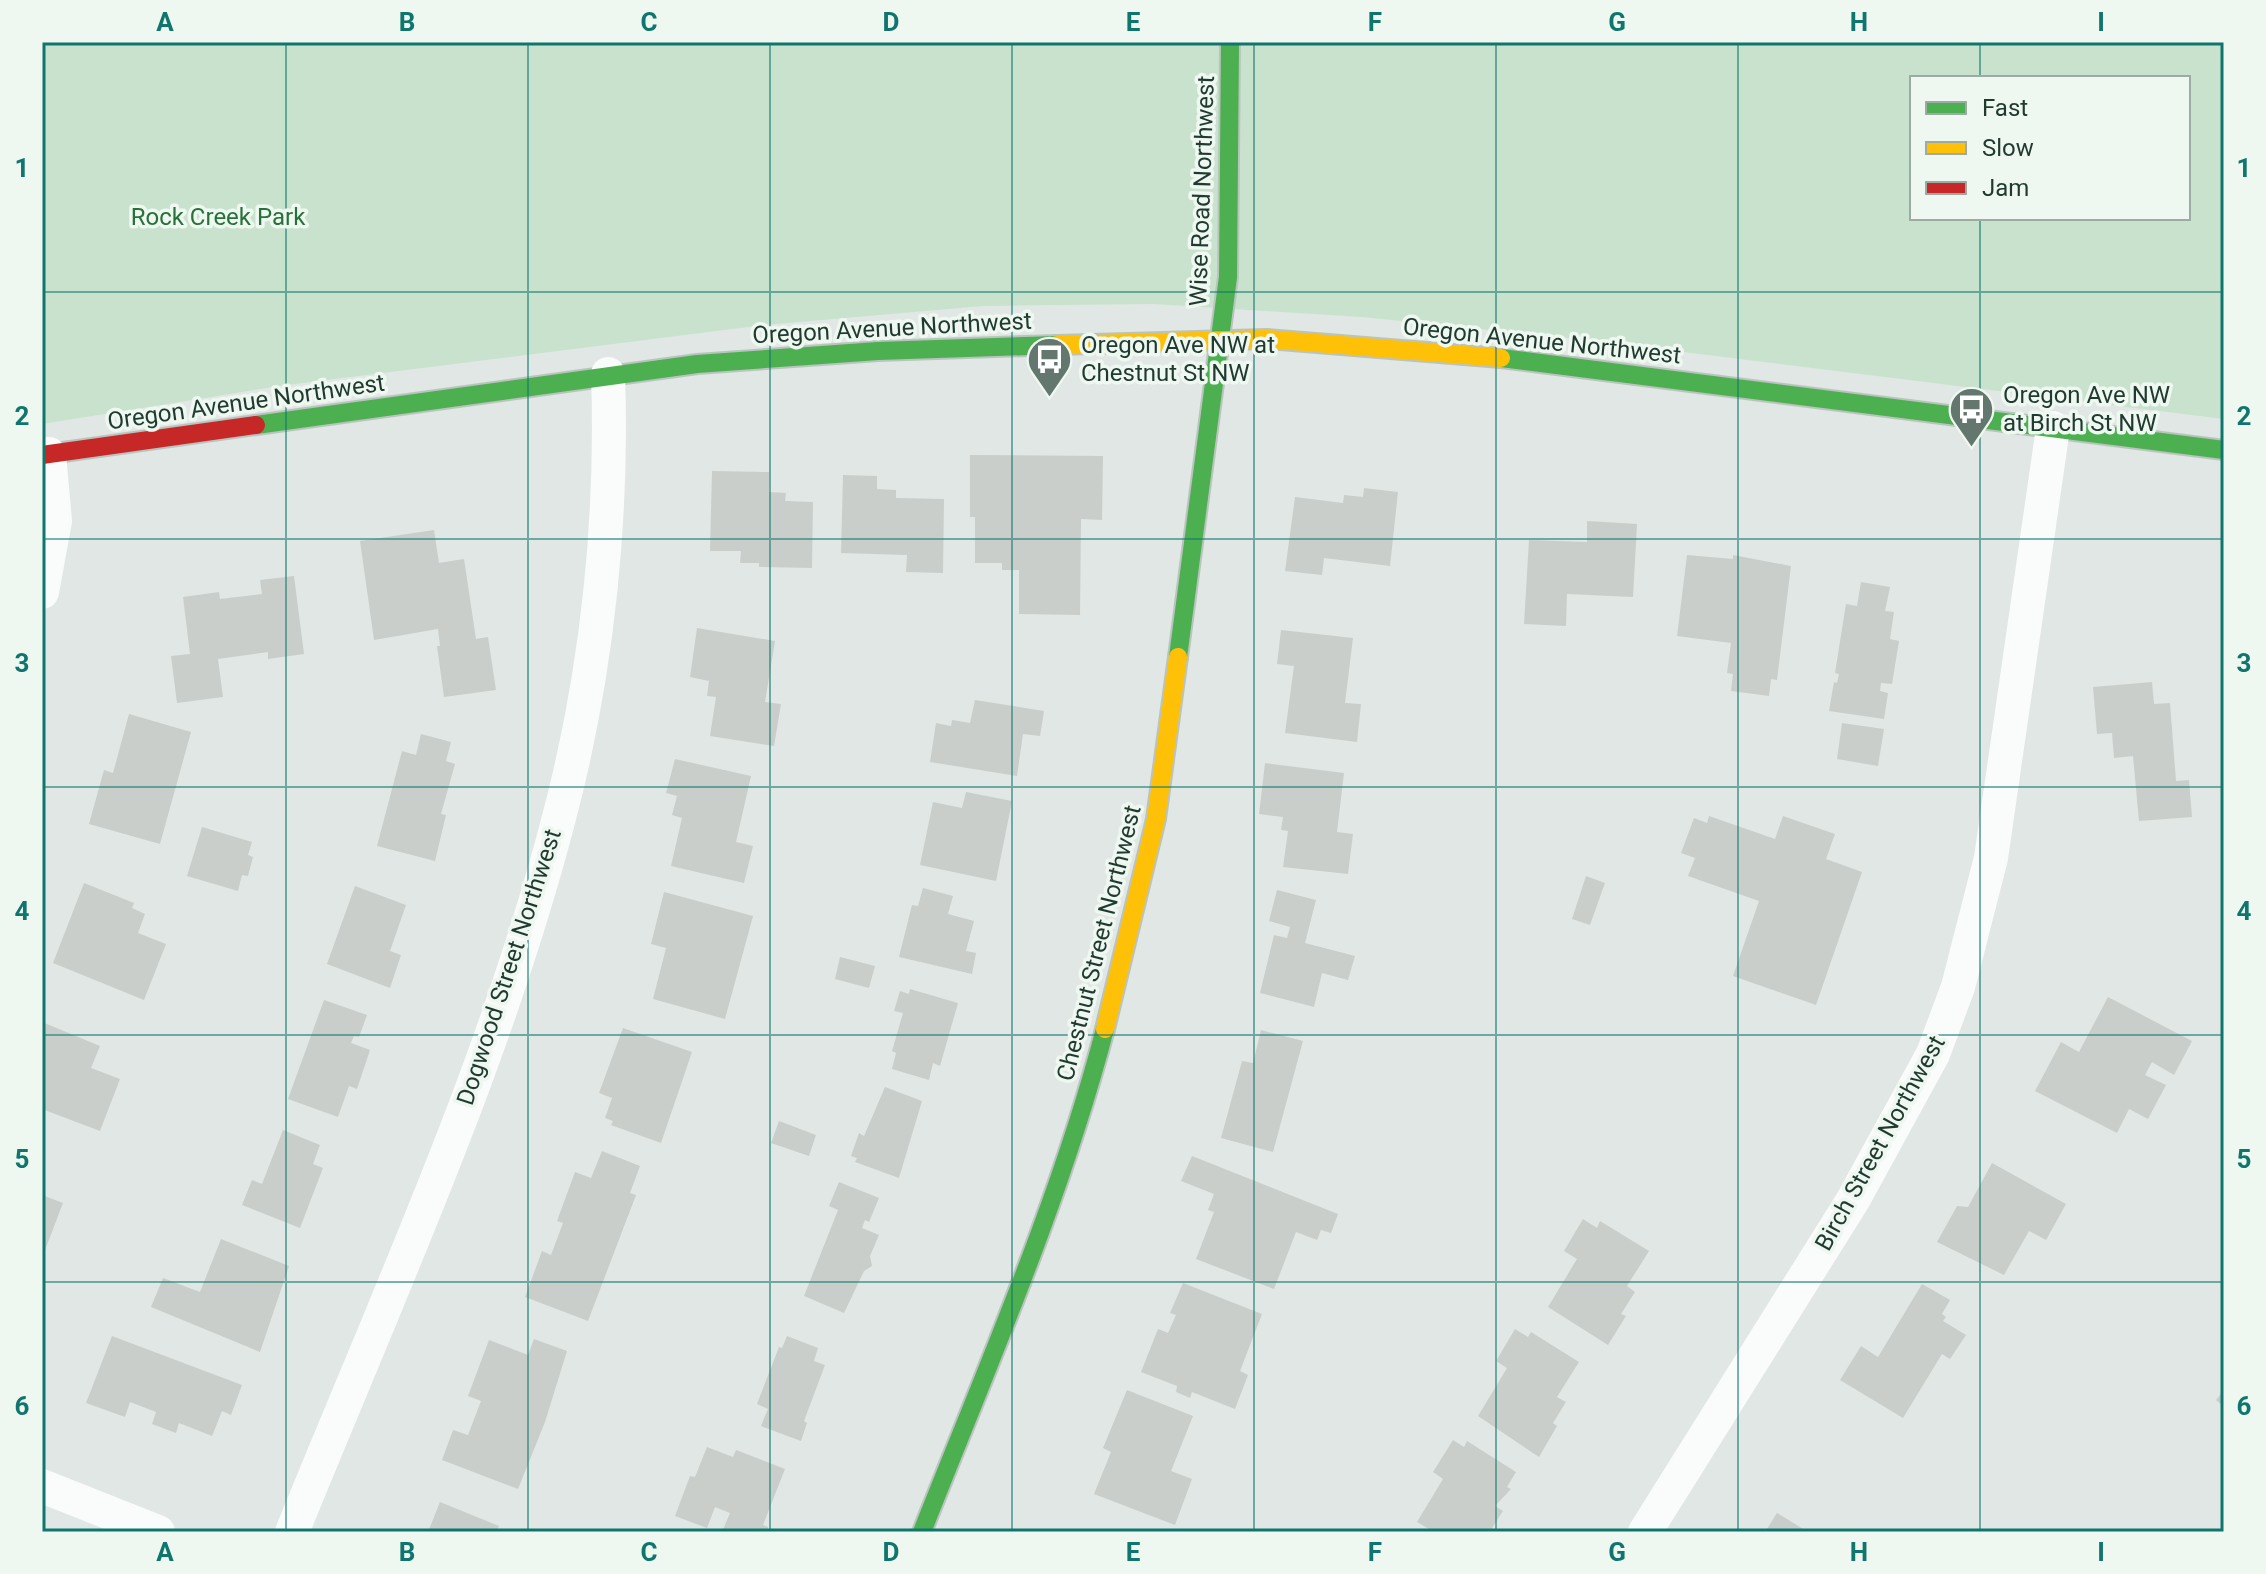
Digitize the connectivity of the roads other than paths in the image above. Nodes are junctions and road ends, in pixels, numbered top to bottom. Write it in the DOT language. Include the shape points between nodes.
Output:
graph roads {
  1 [pos="1230,42"];
  2 [pos="1220,341"];
  3 [pos="608,374"];
  4 [pos="2053,428"];
  5 [pos="2224,450"];
  6 [pos="46,454"];
  7 [pos="42,592"];
  8 [pos="42,1486"];
  9 [pos="158,1532"];
  10 [pos="292,1532"];
  11 [pos="922,1532"];
  12 [pos="1645,1532"];
  1 -- 2 [label="street, Wise Road Northwest" via="1228,277"];
  2 -- 3 [label="street, Oregon Avenue Northwest" via="878,351"];
  2 -- 4 [label="street, Oregon Avenue Northwest" via="1267,339 1489,357"];
  2 -- 11 [label="street, Chestnut Street Northwest" via="1166,759 1107,1029 1066,1157"];
  3 -- 6 [label="street, Oregon Avenue Northwest"];
  3 -- 10 [label="street, Dogwood Street Northwest" via="608,479 594,635 575,751 544,875 468,1096"];
  4 -- 5 [label="street, Oregon Avenue Northwest"];
  4 -- 12 [label="street, Birch Street Northwest" via="1991,858 1958,987 1933,1054 1853,1200"];
  6 -- 7 [label="street" via="55,521"];
  8 -- 9 [label="street"];
}
